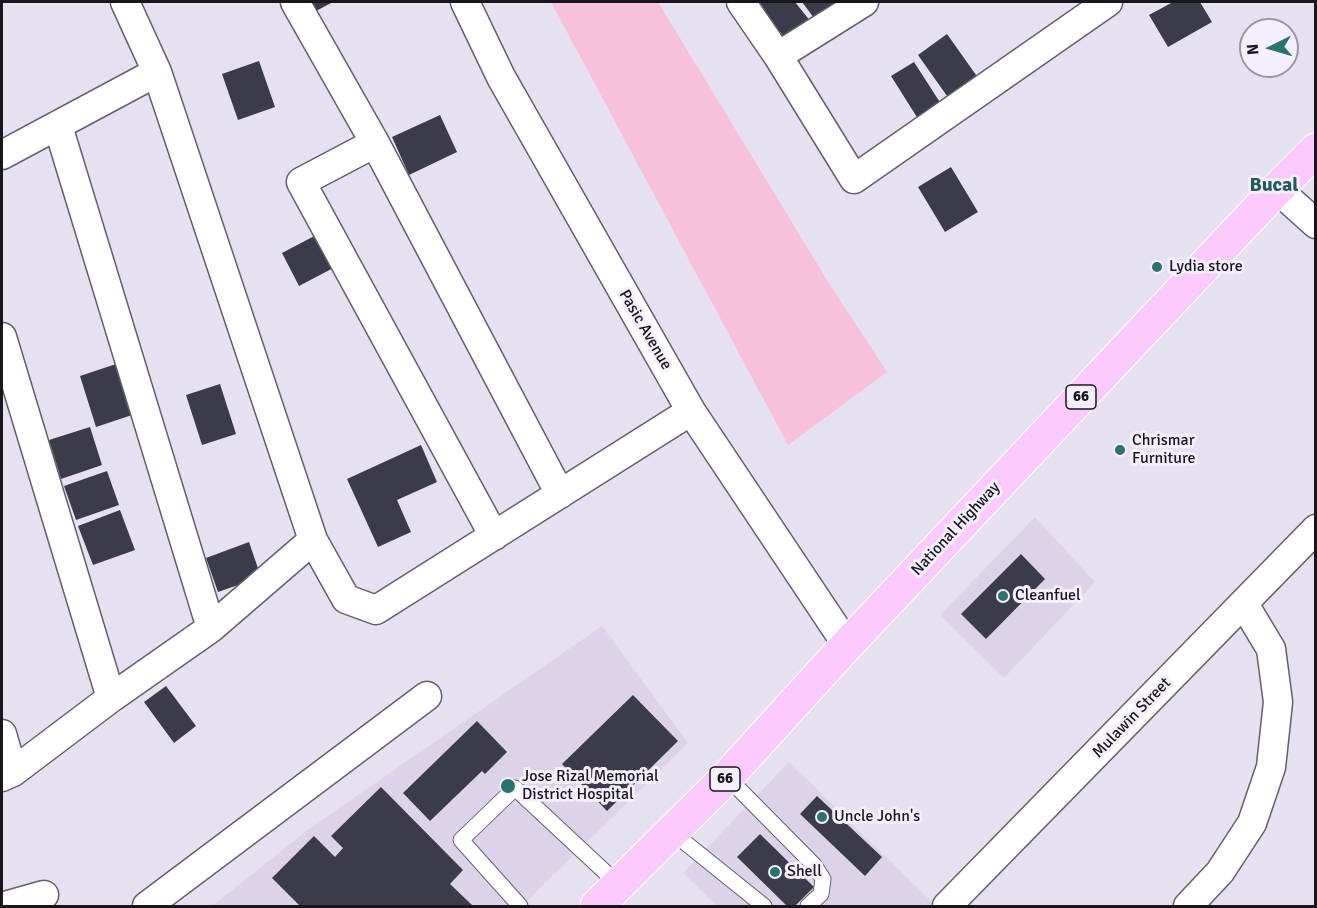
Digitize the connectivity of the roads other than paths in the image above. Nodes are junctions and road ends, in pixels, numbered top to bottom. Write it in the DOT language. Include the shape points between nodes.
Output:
graph roads {
  1 [pos="125,2"];
  2 [pos="295,2"];
  3 [pos="465,2"];
  4 [pos="741,2"];
  5 [pos="864,2"];
  6 [pos="1108,2"];
  7 [pos="778,56"];
  8 [pos="157,72"];
  9 [pos="58,126"];
  10 [pos="375,143"];
  11 [pos="1316,150"];
  12 [pos="2,155"];
  13 [pos="1277,189"];
  14 [pos="1316,225"];
  15 [pos="2,338"];
  16 [pos="691,411"];
  17 [pos="560,494"];
  18 [pos="1316,529"];
  19 [pos="494,536"];
  20 [pos="313,540"];
  21 [pos="1244,604"];
  22 [pos="211,628"];
  23 [pos="847,645"];
  24 [pos="427,696"];
  25 [pos="111,698"];
  26 [pos="2,734"];
  27 [pos="7,775"];
  28 [pos="727,777"];
  29 [pos="672,832"];
  30 [pos="44,895"];
  31 [pos="608,896"];
  32 [pos="5,906"];
  33 [pos="147,906"];
  34 [pos="520,906"];
  35 [pos="764,906"];
  36 [pos="808,906"];
  37 [pos="947,906"];
  38 [pos="1188,906"];
  1 -- 8 [label="street"];
  2 -- 10 [label="street"];
  3 -- 16 [label="street, Pasic Avenue" via="501,77"];
  4 -- 7 [label="street"];
  5 -- 7 [label="street"];
  6 -- 7 [label="street" via="854,179"];
  8 -- 9 [label="street"];
  8 -- 20 [label="street"];
  9 -- 12 [label="street"];
  9 -- 22 [label="street"];
  10 -- 17 [label="street"];
  10 -- 19 [label="street" via="301,182"];
  11 -- 13 [label="main road, National Highway / 66"];
  13 -- 14 [label="street"];
  13 -- 23 [label="main road, National Highway / 66"];
  15 -- 25 [label="street"];
  16 -- 17 [label="street"];
  16 -- 23 [label="street, Pasic Avenue"];
  17 -- 19 [label="street"];
  18 -- 21 [label="street, Mulawin Street"];
  19 -- 20 [label="street" via="376,610 346,599"];
  20 -- 22 [label="street"];
  21 -- 37 [label="street, Mulawin Street"];
  21 -- 38 [label="street" via="1271,649 1278,702 1271,767 1252,824 1220,872"];
  22 -- 25 [label="street"];
  23 -- 28 [label="main road, National Highway / 66"];
  24 -- 33 [label="street"];
  25 -- 27 [label="street"];
  26 -- 27 [label="street"];
  28 -- 29 [label="main road, National Highway / 66"];
  28 -- 36 [label="lane" via="814,865 823,879 821,894"];
  29 -- 31 [label="main road, National Highway / 66"];
  29 -- 35 [label="lane"];
  30 -- 32 [label="street"];
  31 -- 34 [label="lane" via="516,788 461,840"];
}
